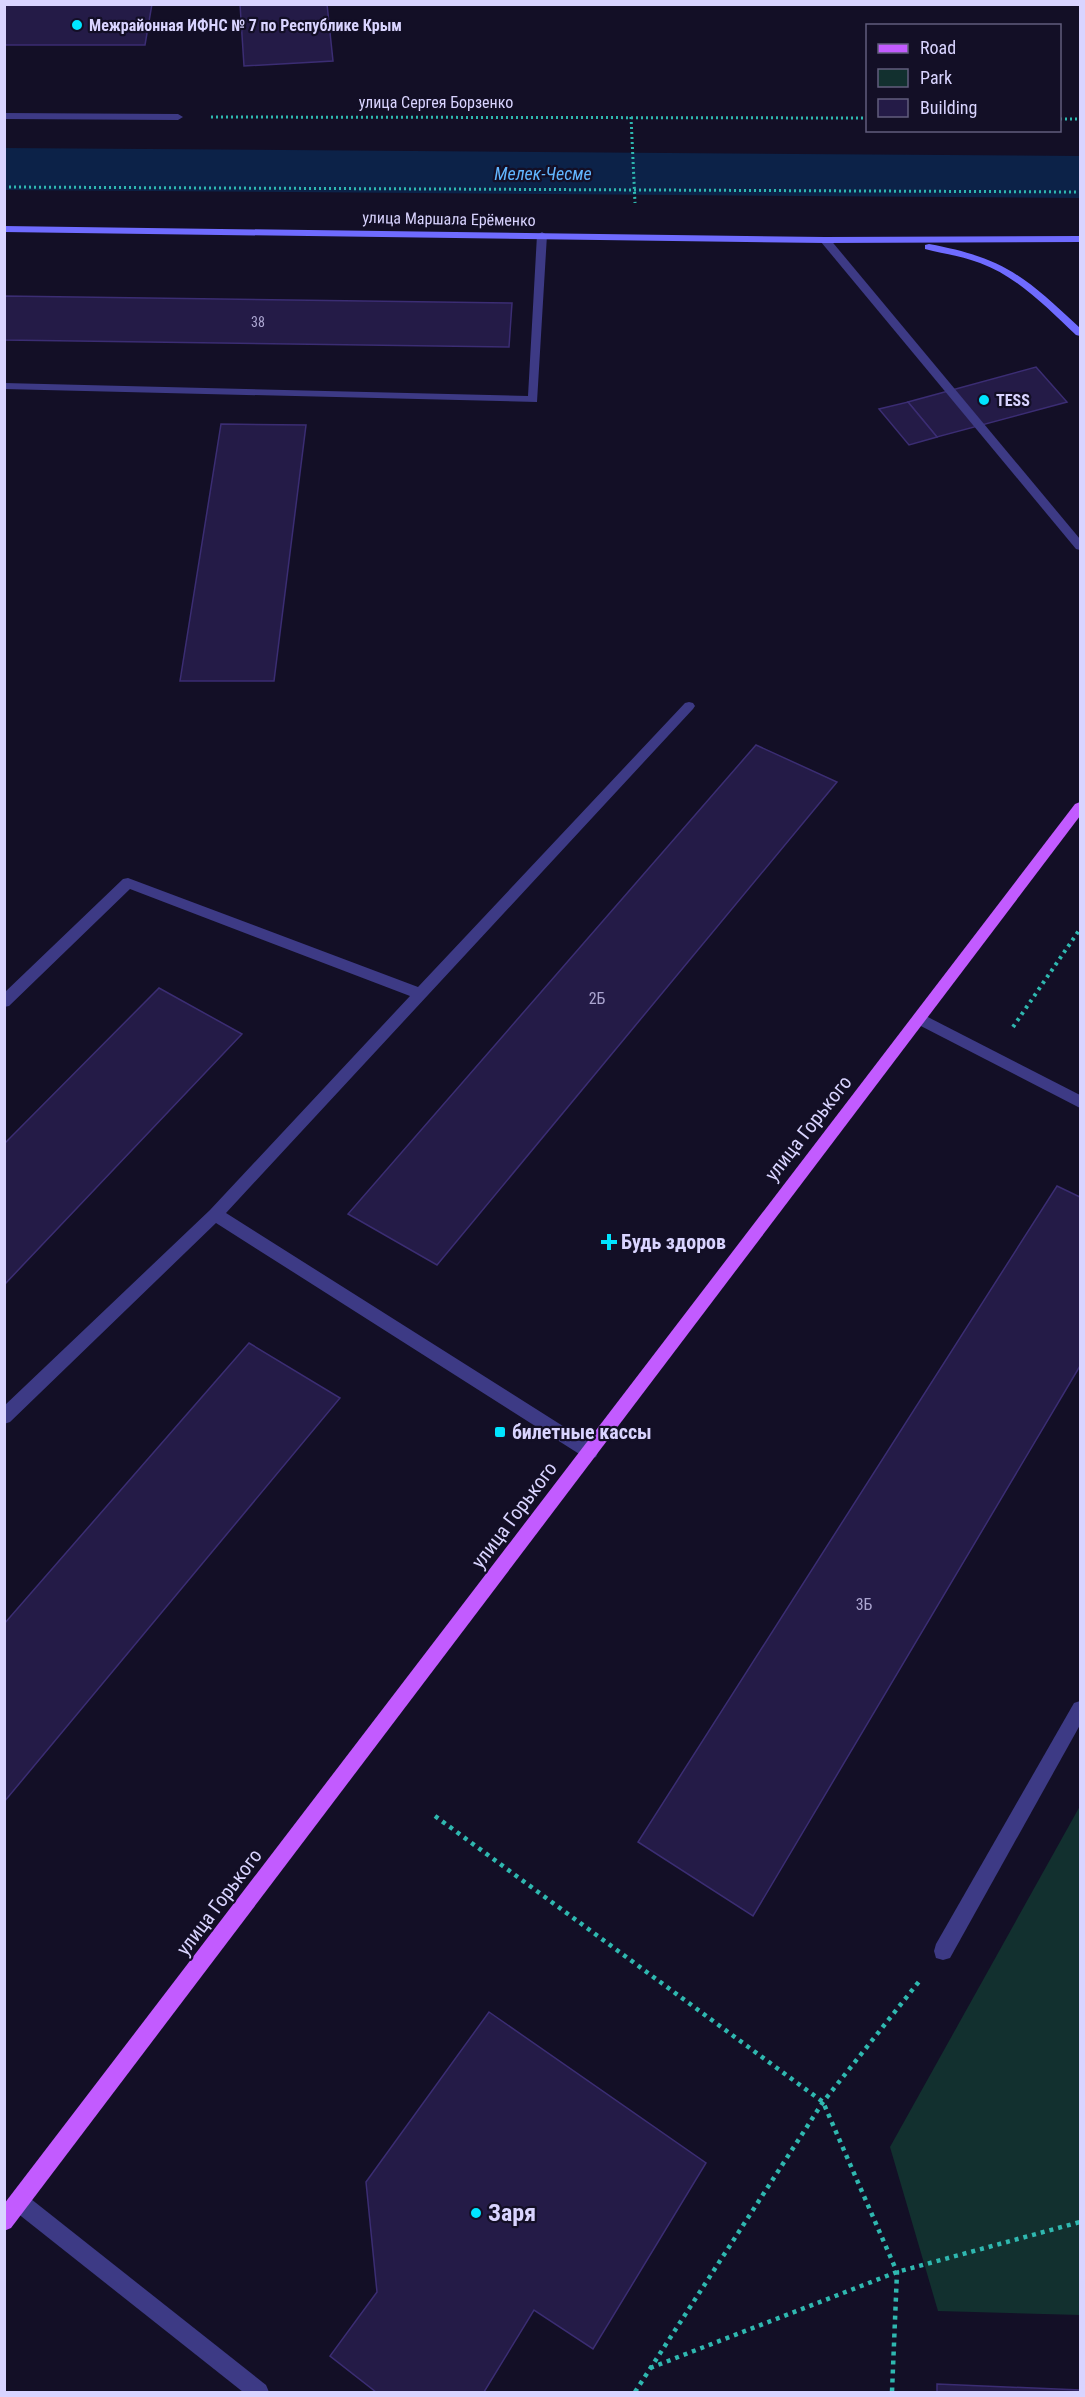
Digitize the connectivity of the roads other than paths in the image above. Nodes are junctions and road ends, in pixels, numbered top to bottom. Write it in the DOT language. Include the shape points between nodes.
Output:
graph roads {
  1 [pos="4,116"];
  2 [pos="178,117"];
  3 [pos="4,229"];
  4 [pos="542,235"];
  5 [pos="1080,239"];
  6 [pos="825,240"];
  7 [pos="894,240"];
  8 [pos="1080,333"];
  9 [pos="4,386"];
  10 [pos="1080,546"];
  11 [pos="689,706"];
  12 [pos="1080,807"];
  13 [pos="420,994"];
  14 [pos="4,1002"];
  15 [pos="920,1019"];
  16 [pos="1080,1102"];
  17 [pos="215,1214"];
  18 [pos="4,1417"];
  19 [pos="590,1452"];
  20 [pos="1080,1709"];
  21 [pos="943,1951"];
  22 [pos="19,2202"];
  23 [pos="4,2221"];
  24 [pos="259,2392"];
  1 -- 2 [label="street"];
  3 -- 4 [label="main road, улица Маршала Ерёменко"];
  4 -- 6 [label="main road, улица Маршала Ерёменко"];
  4 -- 9 [label="street" via="533,400"];
  5 -- 7 [label="main road, улица Маршала Ерёменко"];
  6 -- 7 [label="main road, улица Маршала Ерёменко"];
  6 -- 10 [label="street"];
  7 -- 8 [label="main road, улица Маршала Ерёменко" via="993,264 1023,282"];
  11 -- 13 [label="street"];
  12 -- 15 [label="main road, улица Горького"];
  13 -- 14 [label="street" via="128,882"];
  13 -- 17 [label="street"];
  15 -- 16 [label="street"];
  15 -- 19 [label="main road, улица Горького"];
  17 -- 18 [label="street"];
  17 -- 19 [label="street"];
  19 -- 22 [label="main road, улица Горького"];
  20 -- 21 [label="street"];
  22 -- 23 [label="main road, улица Горького"];
  22 -- 24 [label="street"];
}
